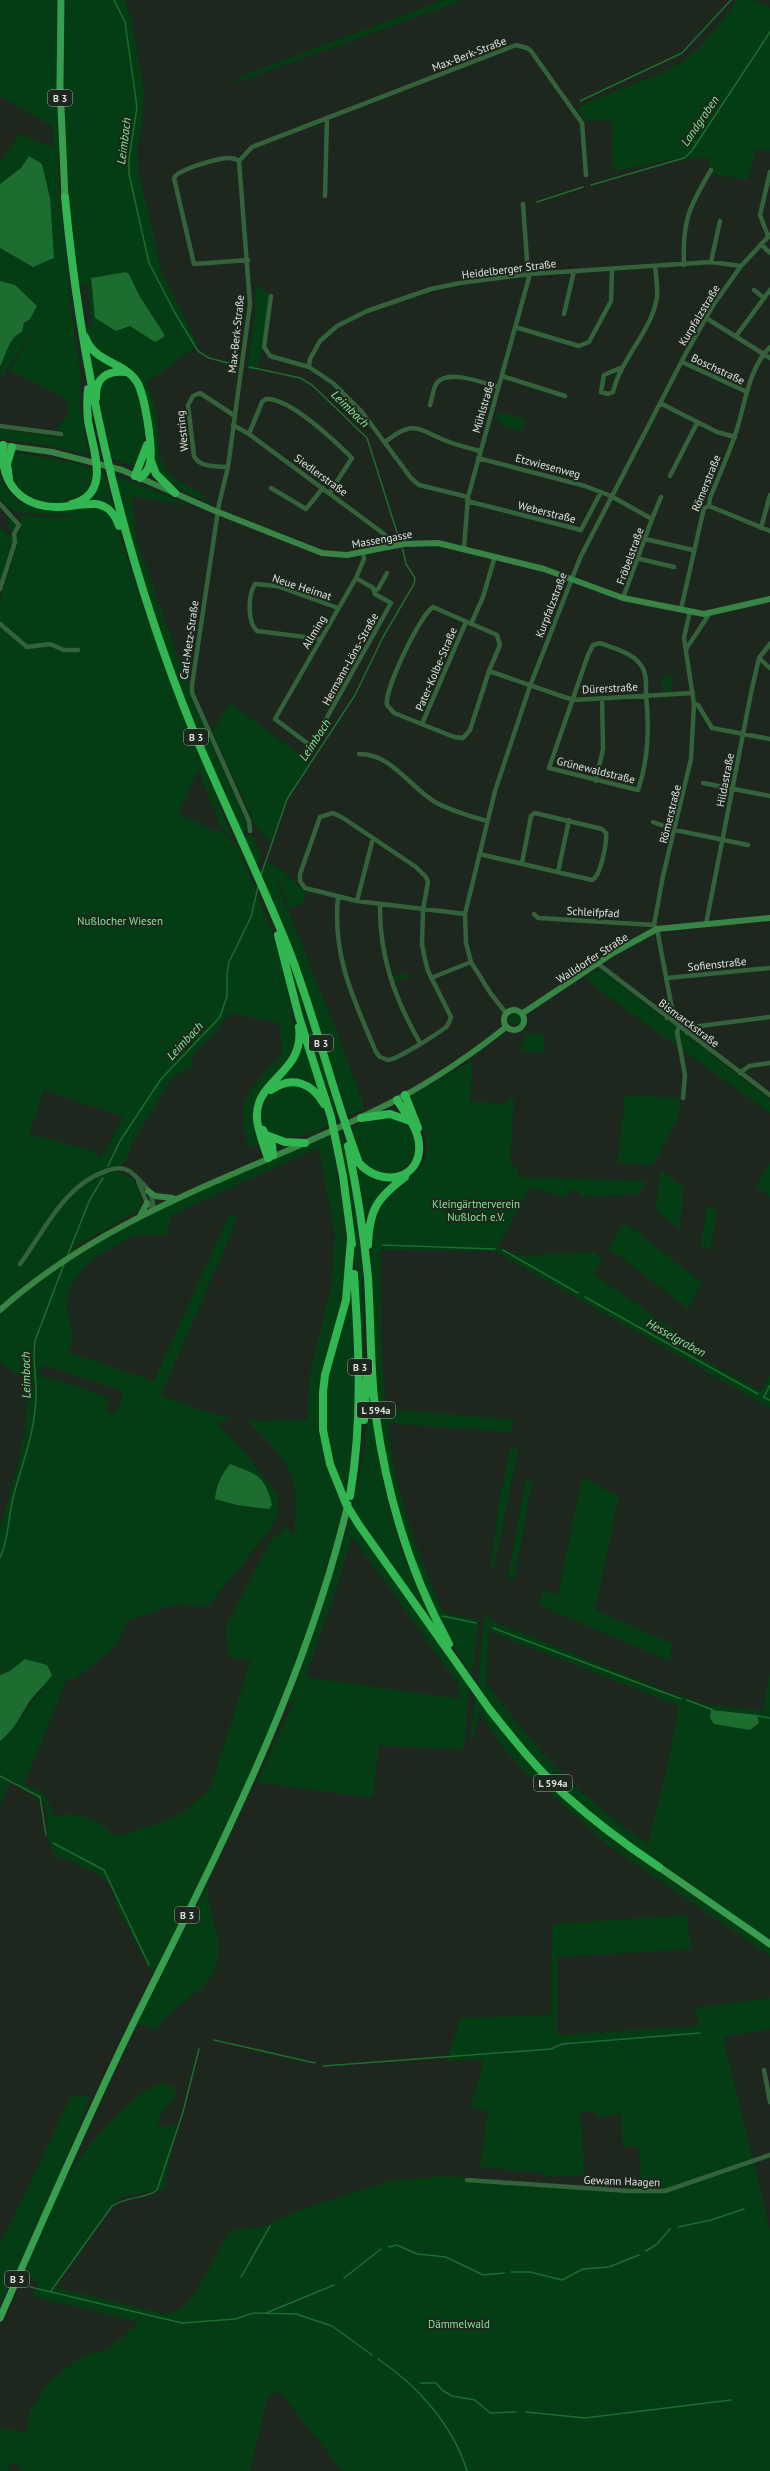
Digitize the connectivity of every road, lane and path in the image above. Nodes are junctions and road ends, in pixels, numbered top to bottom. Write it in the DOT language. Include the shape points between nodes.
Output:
graph roads {
  1 [pos="61,0"];
  2 [pos="326,118"];
  3 [pos="239,161"];
  4 [pos="711,170"];
  5 [pos="770,172"];
  6 [pos="586,175"];
  7 [pos="325,196"];
  8 [pos="65,197"];
  9 [pos="523,204"];
  10 [pos="720,221"];
  11 [pos="769,235"];
  12 [pos="761,244"];
  13 [pos="770,253"];
  14 [pos="248,260"];
  15 [pos="711,262"];
  16 [pos="684,265"];
  17 [pos="655,266"];
  18 [pos="741,266"];
  19 [pos="612,269"];
  20 [pos="574,271"];
  21 [pos="529,274"];
  22 [pos="754,290"];
  23 [pos="770,290"];
  24 [pos="271,296"];
  25 [pos="764,298"];
  26 [pos="564,314"];
  27 [pos="706,318"];
  28 [pos="80,325"];
  29 [pos="515,327"];
  30 [pos="736,336"];
  31 [pos="770,347"];
  32 [pos="763,354"];
  33 [pos="770,358"];
  34 [pos="682,362"];
  35 [pos="309,367"];
  36 [pos="620,368"];
  37 [pos="126,372"];
  38 [pos="88,376"];
  39 [pos="502,376"];
  40 [pos="498,387"];
  41 [pos="747,392"];
  42 [pos="565,396"];
  43 [pos="660,403"];
  44 [pos="430,406"];
  45 [pos="96,414"];
  46 [pos="235,416"];
  47 [pos="697,423"];
  48 [pos="233,425"];
  49 [pos="0,426"];
  50 [pos="61,434"];
  51 [pos="250,434"];
  52 [pos="735,437"];
  53 [pos="149,439"];
  54 [pos="385,442"];
  55 [pos="5,446"];
  56 [pos="480,451"];
  57 [pos="478,458"];
  58 [pos="150,460"];
  59 [pos="0,463"];
  60 [pos="228,467"];
  61 [pos="670,476"];
  62 [pos="138,477"];
  63 [pos="12,488"];
  64 [pos="271,488"];
  65 [pos="323,488"];
  66 [pos="330,492"];
  67 [pos="601,492"];
  68 [pos="175,493"];
  69 [pos="770,495"];
  70 [pos="611,496"];
  71 [pos="661,498"];
  72 [pos="468,499"];
  73 [pos="0,504"];
  74 [pos="709,506"];
  75 [pos="62,507"];
  76 [pos="218,512"];
  77 [pos="652,519"];
  78 [pos="761,528"];
  79 [pos="770,531"];
  80 [pos="126,535"];
  81 [pos="645,539"];
  82 [pos="390,546"];
  83 [pos="464,548"];
  84 [pos="693,550"];
  85 [pos="364,552"];
  86 [pos="495,556"];
  87 [pos="640,559"];
  88 [pos="674,567"];
  89 [pos="387,573"];
  90 [pos="356,578"];
  91 [pos="571,578"];
  92 [pos="0,590"];
  93 [pos="374,591"];
  94 [pos="624,598"];
  95 [pos="770,598"];
  96 [pos="338,608"];
  97 [pos="681,609"];
  98 [pos="690,611"];
  99 [pos="710,613"];
  100 [pos="466,622"];
  101 [pos="0,624"];
  102 [pos="471,624"];
  103 [pos="321,639"];
  104 [pos="770,644"];
  105 [pos="686,649"];
  106 [pos="78,650"];
  107 [pos="759,658"];
  108 [pos="770,668"];
  109 [pos="489,670"];
  110 [pos="530,686"];
  111 [pos="694,693"];
  112 [pos="647,696"];
  113 [pos="602,698"];
  114 [pos="573,700"];
  115 [pos="694,704"];
  116 [pos="275,719"];
  117 [pos="422,724"];
  118 [pos="744,735"];
  119 [pos="770,739"];
  120 [pos="359,754"];
  121 [pos="596,781"];
  122 [pos="703,783"];
  123 [pos="731,789"];
  124 [pos="770,796"];
  125 [pos="569,820"];
  126 [pos="488,821"];
  127 [pos="653,822"];
  128 [pos="675,830"];
  129 [pos="250,831"];
  130 [pos="373,838"];
  131 [pos="722,840"];
  132 [pos="748,845"];
  133 [pos="479,854"];
  134 [pos="522,863"];
  135 [pos="558,872"];
  136 [pos="338,898"];
  137 [pos="356,901"];
  138 [pos="380,904"];
  139 [pos="270,909"];
  140 [pos="422,910"];
  141 [pos="465,914"];
  142 [pos="534,914"];
  143 [pos="770,918"];
  144 [pos="706,924"];
  145 [pos="656,927"];
  146 [pos="471,962"];
  147 [pos="597,963"];
  148 [pos="770,968"];
  149 [pos="431,978"];
  150 [pos="667,978"];
  151 [pos="506,1013"];
  152 [pos="523,1013"];
  153 [pos="299,1016"];
  154 [pos="770,1017"];
  155 [pos="667,1018"];
  156 [pos="506,1027"];
  157 [pos="678,1027"];
  158 [pos="687,1033"];
  159 [pos="420,1043"];
  160 [pos="770,1063"];
  161 [pos="740,1073"];
  162 [pos="334,1087"];
  163 [pos="405,1095"];
  164 [pos="770,1095"];
  165 [pos="683,1098"];
  166 [pos="397,1100"];
  167 [pos="331,1117"];
  168 [pos="359,1118"];
  169 [pos="410,1122"];
  170 [pos="266,1134"];
  171 [pos="305,1143"];
  172 [pos="270,1156"];
  173 [pos="137,1177"];
  174 [pos="148,1191"];
  175 [pos="176,1198"];
  176 [pos="147,1203"];
  177 [pos="154,1208"];
  178 [pos="140,1215"];
  179 [pos="352,1239"];
  180 [pos="20,1264"];
  181 [pos="368,1276"];
  182 [pos="369,1300"];
  183 [pos="0,1310"];
  184 [pos="350,1496"];
  185 [pos="468,1679"];
  186 [pos="659,1867"];
  187 [pos="770,1944"];
  188 [pos="766,2072"];
  189 [pos="770,2102"];
  190 [pos="770,2155"];
  191 [pos="468,2180"];
  192 [pos="0,2318"];
  1 -- 8 [label="main road, B 3" via="60,86"];
  2 -- 3 [label="street, Max-Berk-Straße" via="252,147"];
  2 -- 6 [label="street, Max-Berk-Straße" via="511,47 522,46 531,51 582,123"];
  2 -- 7 [label="street"];
  3 -- 14 [label="street, Max-Berk-Straße"];
  3 -- 14 [label="street" via="223,158 180,172 174,178 190,257 194,264"];
  4 -- 16 [label="street" via="684,223"];
  5 -- 11 [label="street" via="760,215"];
  8 -- 28 [label="highway, B 3"];
  9 -- 21 [label="street, Mühlstraße"];
  10 -- 15 [label="street"];
  11 -- 12 [label="street, Kurpfalzstraße"];
  12 -- 13 [label="street"];
  12 -- 18 [label="street, Kurpfalzstraße"];
  14 -- 46 [label="street, Max-Berk-Straße" via="250,304"];
  15 -- 16 [label="street, Heidelberger Straße"];
  15 -- 18 [label="street, Heidelberger Straße"];
  16 -- 17 [label="street, Heidelberger Straße"];
  17 -- 19 [label="street, Heidelberger Straße"];
  17 -- 36 [label="street" via="657,291 654,308"];
  18 -- 27 [label="street, Kurpfalzstraße"];
  19 -- 20 [label="street, Heidelberger Straße"];
  19 -- 29 [label="street" via="611,301 589,342 579,346"];
  20 -- 21 [label="street, Heidelberger Straße"];
  20 -- 26 [label="street"];
  21 -- 29 [label="street, Mühlstraße"];
  21 -- 35 [label="street, Heidelberger Straße" via="431,289 367,311 327,333 314,350"];
  22 -- 25 [label="street"];
  23 -- 25 [label="street"];
  24 -- 35 [label="street, Weberstraße" via="264,347 266,352 270,356"];
  25 -- 30 [label="street"];
  27 -- 30 [label="street"];
  27 -- 34 [label="street, Kurpfalzstraße"];
  28 -- 37 [label="highway" via="88,345 96,355"];
  28 -- 38 [label="highway, B 3"];
  29 -- 39 [label="street, Mühlstraße"];
  30 -- 32 [label="street"];
  31 -- 32 [label="street, Römerstraße"];
  32 -- 33 [label="street"];
  32 -- 41 [label="street, Römerstraße"];
  34 -- 41 [label="street, Boschstraße"];
  34 -- 43 [label="street, Kurpfalzstraße"];
  35 -- 54 [label="street, Weberstraße" via="340,389"];
  36 -- 36 [label="street" via="613,392 601,392 604,375"];
  37 -- 45 [label="highway" via="111,372 98,382"];
  37 -- 53 [label="highway" via="137,382 142,394"];
  38 -- 45 [label="highway, B 3"];
  38 -- 75 [label="highway" via="88,420 98,475 94,488 82,500"];
  39 -- 40 [label="street, Mühlstraße"];
  39 -- 42 [label="street"];
  40 -- 44 [label="street" via="460,377 443,378 436,384"];
  40 -- 56 [label="street, Mühlstraße"];
  41 -- 52 [label="street, Römerstraße"];
  43 -- 47 [label="street"];
  43 -- 70 [label="street, Kurpfalzstraße"];
  45 -- 80 [label="highway, B 3"];
  46 -- 48 [label="street"];
  46 -- 60 [label="street, Westring" via="200,393 193,396 188,405 196,461 201,464"];
  47 -- 52 [label="street"];
  47 -- 61 [label="street"];
  48 -- 51 [label="street, Siedlerstraße"];
  48 -- 60 [label="street"];
  49 -- 50 [label="street"];
  51 -- 65 [label="street, Siedlerstraße"];
  51 -- 66 [label="street" via="262,402 266,399 278,402 307,418 352,458"];
  52 -- 74 [label="street, Römerstraße"];
  53 -- 58 [label="highway"];
  53 -- 62 [label="highway"];
  54 -- 56 [label="street" via="403,430 417,428 427,430 452,443"];
  54 -- 72 [label="street, Weberstraße" via="419,485"];
  55 -- 59 [label="highway"];
  55 -- 62 [label="street, Massengasse" via="82,459"];
  55 -- 63 [label="highway"];
  56 -- 57 [label="street, Mühlstraße"];
  57 -- 67 [label="street, Etzwiesenweg" via="558,477"];
  57 -- 72 [label="street, Mühlstraße"];
  58 -- 62 [label="highway" via="147,471"];
  58 -- 68 [label="highway" via="156,474"];
  59 -- 63 [label="highway"];
  60 -- 76 [label="street"];
  62 -- 68 [label="street, Massengasse"];
  63 -- 75 [label="highway" via="35,504"];
  64 -- 65 [label="street" via="306,509"];
  65 -- 66 [label="street, Siedlerstraße"];
  66 -- 82 [label="street, Siedlerstraße" via="384,534"];
  67 -- 70 [label="street, Etzwiesenweg"];
  67 -- 72 [label="street, Weberstraße" via="581,530"];
  68 -- 76 [label="street, Massengasse"];
  69 -- 78 [label="street"];
  70 -- 77 [label="street, Fröbelstraße"];
  70 -- 91 [label="street, Kurpfalzstraße"];
  71 -- 77 [label="street, Fröbelstraße"];
  72 -- 83 [label="street, Mühlstraße"];
  73 -- 92 [label="street" via="20,525 14,534 15,542"];
  74 -- 78 [label="street"];
  74 -- 84 [label="street, Römerstraße" via="704,508"];
  75 -- 80 [label="highway" via="96,504 105,507 115,515 119,527"];
  76 -- 85 [label="street, Massengasse" via="322,553 341,555"];
  76 -- 129 [label="street, Carl-Metz-Straße" via="192,693 249,821"];
  77 -- 81 [label="street, Fröbelstraße"];
  78 -- 79 [label="street"];
  80 -- 139 [label="highway, B 3" via="193,729"];
  81 -- 84 [label="street"];
  81 -- 87 [label="street, Fröbelstraße"];
  82 -- 83 [label="street, Massengasse" via="429,542"];
  82 -- 85 [label="street, Massengasse"];
  83 -- 86 [label="street, Massengasse"];
  84 -- 97 [label="street, Römerstraße"];
  85 -- 90 [label="street, Allming" via="364,559"];
  86 -- 91 [label="street, Massengasse"];
  86 -- 102 [label="street"];
  87 -- 88 [label="street"];
  87 -- 94 [label="street, Fröbelstraße"];
  89 -- 93 [label="street" via="378,589"];
  90 -- 93 [label="street, Hermann-Löns-Straße"];
  90 -- 96 [label="street, Allming"];
  91 -- 94 [label="street, Massengasse"];
  91 -- 110 [label="street, Kurpfalzstraße"];
  93 -- 116 [label="street, Hermann-Löns-Straße" via="391,603 311,746"];
  94 -- 97 [label="street, Massengasse"];
  95 -- 99 [label="street, Massengasse"];
  96 -- 103 [label="street, Allming"];
  96 -- 103 [label="street, Neue Heimat" via="277,586 255,584 252,589 251,618 254,628 258,631"];
  97 -- 98 [label="street, Massengasse"];
  98 -- 99 [label="street, Massengasse"];
  98 -- 105 [label="street, Römerstraße" via="684,638"];
  99 -- 105 [label="street"];
  100 -- 102 [label="street"];
  100 -- 117 [label="street, Pater-Kolbe-Straße"];
  100 -- 117 [label="street" via="438,608 430,609 388,691 386,701 389,709"];
  101 -- 106 [label="street" via="27,647 50,644 64,650"];
  102 -- 109 [label="street" via="497,635 501,642"];
  103 -- 116 [label="street, Allming"];
  104 -- 107 [label="street, Hildastraße"];
  105 -- 111 [label="street, Römerstraße"];
  107 -- 108 [label="street"];
  107 -- 118 [label="street, Hildastraße"];
  109 -- 110 [label="street, Dürerstraße"];
  109 -- 117 [label="street" via="466,736 454,737"];
  110 -- 114 [label="street, Dürerstraße"];
  110 -- 126 [label="street, Kurpfalzstraße" via="498,781"];
  111 -- 112 [label="street, Dürerstraße"];
  111 -- 115 [label="street, Römerstraße"];
  112 -- 113 [label="street, Dürerstraße"];
  112 -- 114 [label="street" via="645,674 639,663 600,642 591,648"];
  112 -- 121 [label="street, Grünewaldstraße" via="648,746 638,790"];
  113 -- 114 [label="street, Dürerstraße"];
  113 -- 121 [label="street" via="604,738"];
  114 -- 121 [label="street, Grünewaldstraße" via="549,768"];
  115 -- 118 [label="street" via="698,705 712,728"];
  115 -- 128 [label="street, Römerstraße" via="691,759"];
  118 -- 119 [label="street"];
  118 -- 123 [label="street, Hildastraße"];
  120 -- 126 [label="street" via="369,754 390,765 422,794 437,802"];
  122 -- 123 [label="street"];
  123 -- 124 [label="street"];
  123 -- 131 [label="street, Hildastraße"];
  125 -- 134 [label="street" via="538,812 532,816"];
  125 -- 135 [label="street"];
  125 -- 135 [label="street" via="602,829 606,833 599,872 592,880"];
  126 -- 133 [label="street, Kurpfalzstraße"];
  127 -- 128 [label="street"];
  128 -- 131 [label="street"];
  128 -- 145 [label="street, Römerstraße"];
  130 -- 136 [label="street" via="333,813 323,814 317,821 300,881 308,889"];
  130 -- 137 [label="street"];
  130 -- 140 [label="street" via="426,877 427,888"];
  131 -- 132 [label="street"];
  131 -- 144 [label="street, Hildastraße"];
  133 -- 134 [label="street"];
  133 -- 141 [label="street, Kurpfalzstraße"];
  134 -- 135 [label="street"];
  136 -- 137 [label="street"];
  136 -- 159 [label="street" via="336,932 342,966 376,1052 384,1059 392,1060"];
  137 -- 138 [label="street"];
  138 -- 140 [label="street"];
  138 -- 159 [label="street" via="380,931 389,976 406,1019"];
  139 -- 153 [label="highway, B 3"];
  139 -- 162 [label="highway, B 3" via="286,943 307,1000"];
  140 -- 141 [label="street"];
  140 -- 149 [label="street" via="422,944"];
  141 -- 146 [label="street, Kurpfalzstraße" via="466,944"];
  142 -- 145 [label="street, Schleifpfad" via="538,918"];
  143 -- 144 [label="street, Walldorfer Straße"];
  144 -- 145 [label="street, Walldorfer Straße"];
  145 -- 147 [label="street, Walldorfer Straße"];
  145 -- 150 [label="street, Römerstraße"];
  146 -- 149 [label="street"];
  146 -- 151 [label="street, Kurpfalzstraße" via="487,989"];
  147 -- 152 [label="street, Walldorfer Straße"];
  147 -- 155 [label="street, Bismarckstraße"];
  148 -- 150 [label="street, Sofienstraße"];
  149 -- 159 [label="street" via="451,1017 447,1026"];
  150 -- 155 [label="street, Römerstraße" via="672,1009"];
  151 -- 152 [label="street" via="515,1009"];
  151 -- 156 [label="street"];
  152 -- 156 [label="street" via="525,1019 522,1027 514,1030"];
  153 -- 167 [label="highway, B 3"];
  153 -- 172 [label="highway" via="296,1054 288,1068 266,1090 259,1104 257,1120"];
  154 -- 158 [label="street" via="692,1027"];
  155 -- 157 [label="street, Bismarckstraße"];
  156 -- 163 [label="street"];
  157 -- 158 [label="street, Bismarckstraße"];
  157 -- 165 [label="street" via="685,1075"];
  158 -- 161 [label="street, Bismarckstraße"];
  160 -- 161 [label="street" via="748,1066"];
  161 -- 164 [label="street, Bismarckstraße"];
  162 -- 169 [label="highway" via="359,1163 373,1176 391,1179 404,1174 412,1166 418,1156 419,1143"];
  162 -- 181 [label="highway, B 3" via="358,1193"];
  163 -- 166 [label="street"];
  163 -- 181 [label="highway" via="420,1133 420,1156 410,1172 385,1192 375,1206 368,1229"];
  166 -- 168 [label="street"];
  166 -- 169 [label="highway"];
  167 -- 170 [label="highway" via="321,1098 312,1088 304,1084 286,1082 270,1090 262,1102 260,1118"];
  167 -- 179 [label="highway, B 3"];
  168 -- 169 [label="highway" via="390,1114"];
  168 -- 171 [label="street"];
  170 -- 171 [label="highway" via="285,1142"];
  170 -- 172 [label="highway"];
  171 -- 172 [label="street"];
  172 -- 175 [label="street"];
  173 -- 174 [label="street"];
  173 -- 176 [label="street"];
  173 -- 180 [label="street" via="125,1169 110,1170 88,1178 67,1196"];
  174 -- 175 [label="street" via="158,1198"];
  174 -- 177 [label="street"];
  175 -- 177 [label="street"];
  176 -- 177 [label="street"];
  176 -- 178 [label="street"];
  177 -- 178 [label="street"];
  178 -- 183 [label="street" via="60,1262"];
  179 -- 184 [label="highway, B 3" via="360,1389 355,1468"];
  179 -- 185 [label="highway, L 594a" via="346,1300 323,1392 323,1430 330,1464 346,1504 359,1525"];
  181 -- 182 [label="highway, B 3"];
  182 -- 184 [label="highway, B 3" via="366,1405"];
  182 -- 185 [label="highway, L 594a" via="376,1416 387,1478 423,1590"];
  184 -- 192 [label="main road, B 3" via="327,1584 280,1714 230,1828 96,2104"];
  185 -- 186 [label="highway, L 594a" via="514,1740 564,1794 617,1839"];
  186 -- 187 [label="main road, L 594a"];
  188 -- 189 [label="street"];
  190 -- 191 [label="street, Gewann Haagen" via="666,2191 640,2192"];
}
